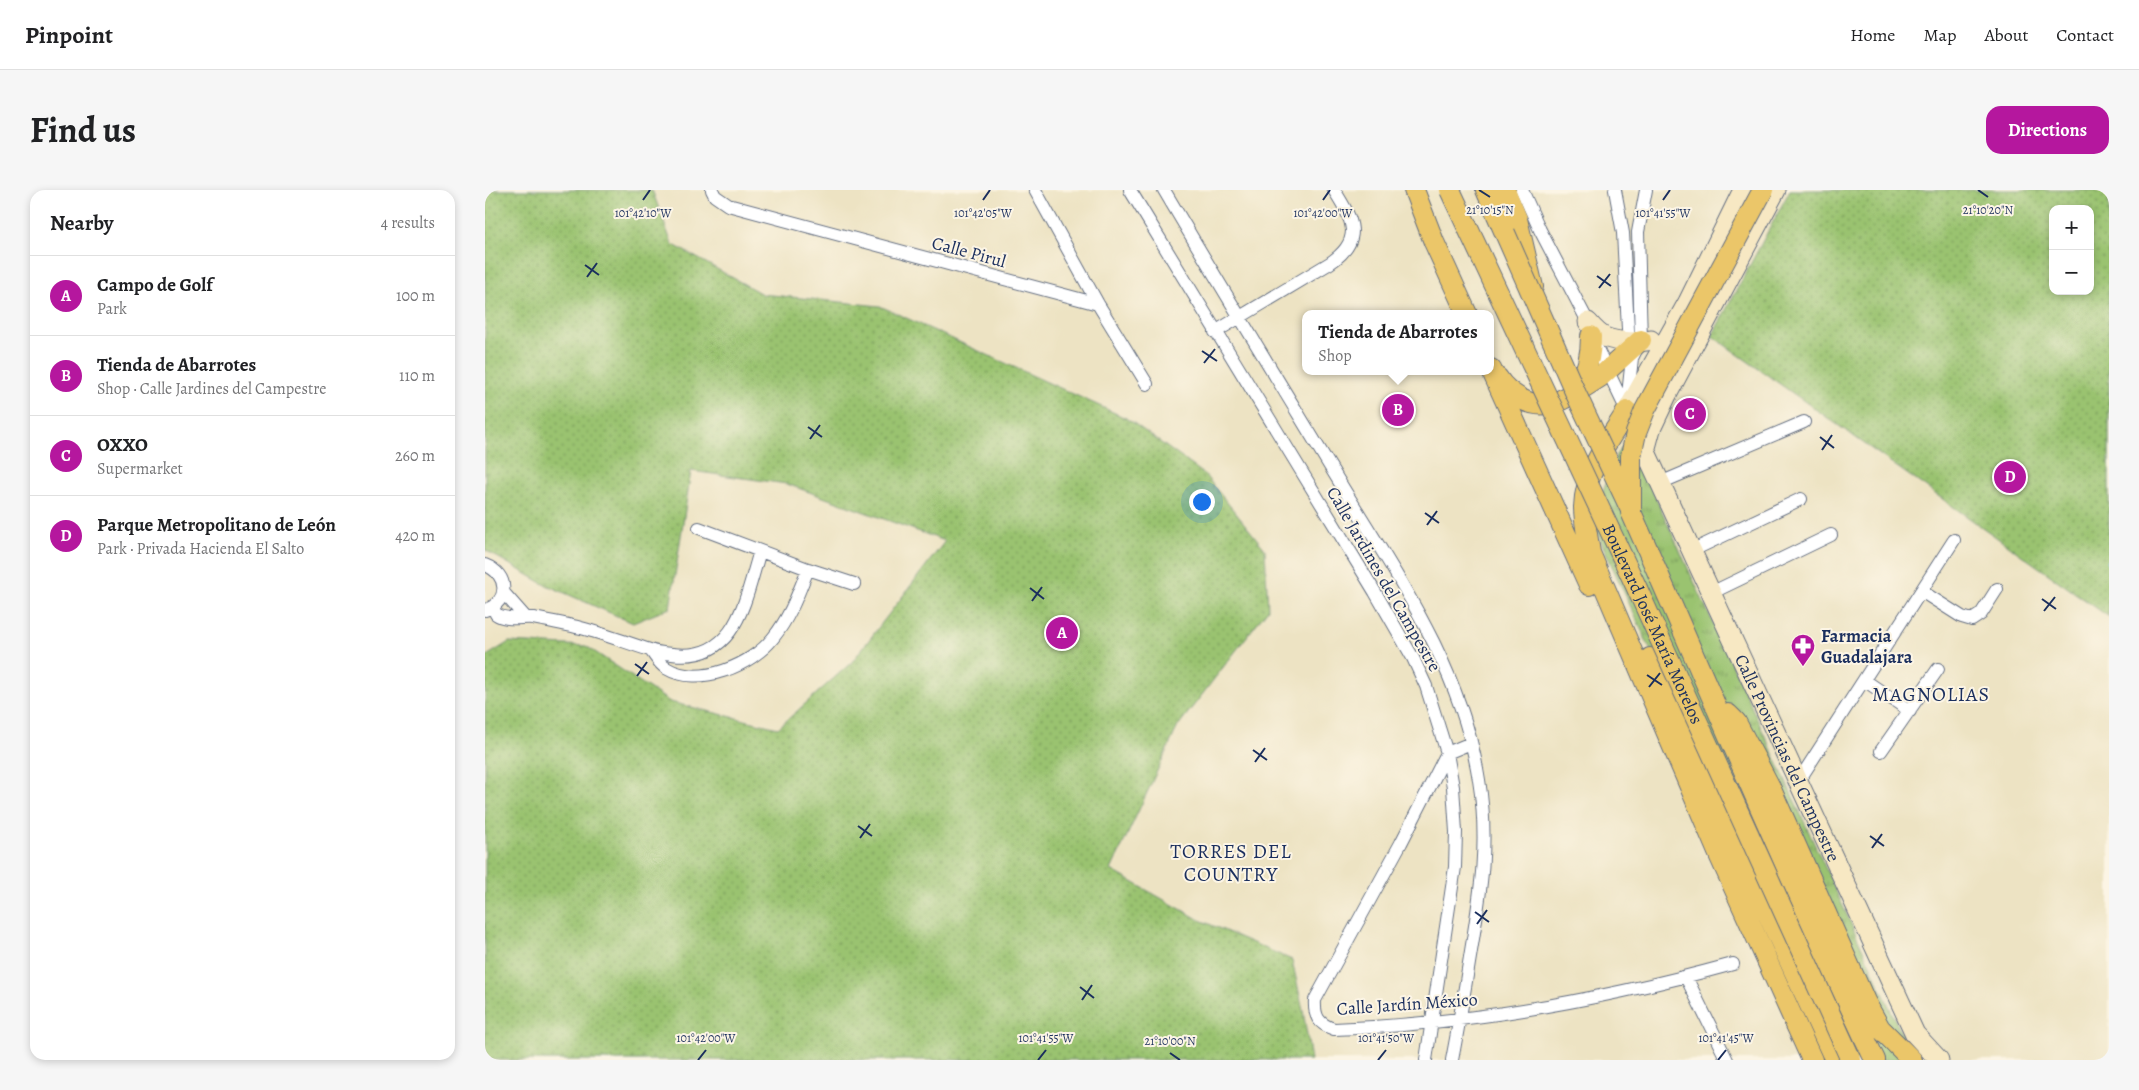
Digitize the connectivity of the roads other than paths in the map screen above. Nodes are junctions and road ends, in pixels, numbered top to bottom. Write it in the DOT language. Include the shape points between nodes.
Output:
graph roads {
  1 [pos="712,190"];
  2 [pos="1035,190"];
  3 [pos="1130,190"];
  4 [pos="1164,190"];
  5 [pos="1334,190"];
  6 [pos="1414,190"];
  7 [pos="1450,190"];
  8 [pos="1486,190"];
  9 [pos="1505,190"];
  10 [pos="1522,190"];
  11 [pos="1615,190"];
  12 [pos="1646,190"];
  13 [pos="1743,190"];
  14 [pos="1763,190"];
  15 [pos="1777,190"];
  16 [pos="1619,214"];
  17 [pos="1641,214"];
  18 [pos="1688,302"];
  19 [pos="1097,304"];
  20 [pos="1465,310"];
  21 [pos="1539,310"];
  22 [pos="1239,317"];
  23 [pos="1590,329"];
  24 [pos="1215,332"];
  25 [pos="1633,348"];
  26 [pos="1494,371"];
  27 [pos="1607,371"];
  28 [pos="1494,374"];
  29 [pos="1147,384"];
  30 [pos="1566,397"];
  31 [pos="1627,411"];
  32 [pos="1804,422"];
  33 [pos="1645,451"];
  34 [pos="1660,483"];
  35 [pos="1801,499"];
  36 [pos="1631,512"];
  37 [pos="1585,521"];
  38 [pos="699,528"];
  39 [pos="1831,535"];
  40 [pos="1953,540"];
  41 [pos="1691,551"];
  42 [pos="760,552"];
  43 [pos="485,565"];
  44 [pos="808,569"];
  45 [pos="854,584"];
  46 [pos="1997,589"];
  47 [pos="1921,591"];
  48 [pos="503,592"];
  49 [pos="1711,593"];
  50 [pos="489,609"];
  51 [pos="526,618"];
  52 [pos="651,651"];
  53 [pos="1938,669"];
  54 [pos="1864,680"];
  55 [pos="1714,700"];
  56 [pos="1910,711"];
  57 [pos="1471,743"];
  58 [pos="1881,751"];
  59 [pos="1447,753"];
  60 [pos="1798,782"];
  61 [pos="1720,857"];
  62 [pos="1733,964"];
  63 [pos="1686,976"];
  64 [pos="1460,1020"];
  65 [pos="1432,1023"];
  66 [pos="1426,1060"];
  67 [pos="1452,1060"];
  68 [pos="1727,1060"];
  69 [pos="1812,1060"];
  70 [pos="1835,1060"];
  71 [pos="1851,1060"];
  72 [pos="1875,1060"];
  73 [pos="1913,1060"];
  74 [pos="1939,1060"];
  1 -- 19 [label="street, Calle Pirul" via="728,205"];
  2 -- 19 [label="street"];
  3 -- 24 [label="street, Calle Jardines del Campestre"];
  4 -- 22 [label="street, Calle Jardines del Campestre"];
  5 -- 22 [label="street" via="1351,222 1353,235 1347,249 1330,263"];
  6 -- 20 [label="main road"];
  7 -- 71 [label="main road, Boulevard José María Morelos, bridge" via="1635,584"];
  8 -- 21 [label="main road, Boulevard José María Morelos, bridge"];
  9 -- 21 [label="main road, bridge" via="1517,218"];
  10 -- 23 [label="street"];
  11 -- 16 [label="street"];
  12 -- 17 [label="street"];
  13 -- 18 [label="street"];
  14 -- 36 [label="main road, bridge" via="1645,410 1631,456"];
  15 -- 33 [label="street" via="1667,395"];
  16 -- 17 [label="street" via="1630,219"];
  16 -- 25 [label="street"];
  17 -- 25 [label="street"];
  18 -- 25 [label="street" via="1655,338"];
  18 -- 31 [label="street"];
  19 -- 29 [label="street"];
  21 -- 36 [label="main road, Boulevard José María Morelos, bridge"];
  22 -- 24 [label="street"];
  22 -- 57 [label="street, Calle Jardines del Campestre" via="1439,650 1461,704"];
  23 -- 25 [label="street"];
  23 -- 27 [label="street"];
  23 -- 30 [label="main road" via="1588,361 1583,376 1579,385"];
  24 -- 59 [label="street, Calle Jardines del Campestre" via="1413,658 1426,686"];
  25 -- 27 [label="main road"];
  25 -- 31 [label="street"];
  26 -- 30 [label="main road" via="1506,387 1529,403 1539,406 1553,404"];
  27 -- 30 [label="main road"];
  27 -- 31 [label="street"];
  28 -- 61 [label="main road" via="1690,806"];
  31 -- 33 [label="street, Calle Provincias del Campestre"];
  31 -- 37 [label="main road" via="1589,480"];
  32 -- 34 [label="street"];
  33 -- 34 [label="street, Calle Provincias del Campestre"];
  34 -- 41 [label="street, Calle Provincias del Campestre"];
  35 -- 41 [label="street"];
  36 -- 55 [label="main road, Boulevard José María Morelos"];
  37 -- 61 [label="main road" via="1591,553 1605,590"];
  37 -- 70 [label="main road"];
  38 -- 42 [label="street"];
  39 -- 49 [label="street"];
  40 -- 47 [label="street"];
  41 -- 49 [label="street, Calle Provincias del Campestre"];
  42 -- 44 [label="street"];
  42 -- 52 [label="street" via="732,630 720,644 685,656"];
  43 -- 48 [label="street" via="499,575"];
  44 -- 45 [label="street"];
  44 -- 52 [label="street" via="779,631 767,646 739,664 705,674 681,674 665,667"];
  46 -- 47 [label="street" via="1981,614 1971,620"];
  47 -- 54 [label="street"];
  48 -- 50 [label="street"];
  48 -- 51 [label="street"];
  49 -- 60 [label="street, Calle Provincias del Campestre"];
  50 -- 51 [label="street" via="501,617"];
  51 -- 52 [label="street" via="603,634"];
  53 -- 56 [label="street"];
  54 -- 56 [label="street"];
  54 -- 60 [label="street"];
  55 -- 72 [label="main road, Boulevard José María Morelos"];
  55 -- 73 [label="main road" via="1736,722 1752,751 1865,1001 1880,1028"];
  56 -- 58 [label="street"];
  57 -- 59 [label="street"];
  57 -- 64 [label="street, Calle Jardines del Campestre" via="1479,780 1484,865"];
  59 -- 65 [label="street, Calle Jardines del Campestre" via="1453,787 1455,866"];
  59 -- 65 [label="street, Calle Jardín México" via="1315,1000 1317,1020 1334,1029"];
  60 -- 74 [label="street, Calle Provincias del Campestre" via="1915,1034"];
  61 -- 69 [label="main road"];
  62 -- 63 [label="street, Calle Jardín México"];
  63 -- 64 [label="street, Calle Jardín México" via="1593,998"];
  63 -- 68 [label="street"];
  64 -- 65 [label="street, Calle Jardín México"];
  64 -- 67 [label="street, Calle Jardines del Campestre"];
  65 -- 66 [label="street, Calle Jardines del Campestre"];
}
